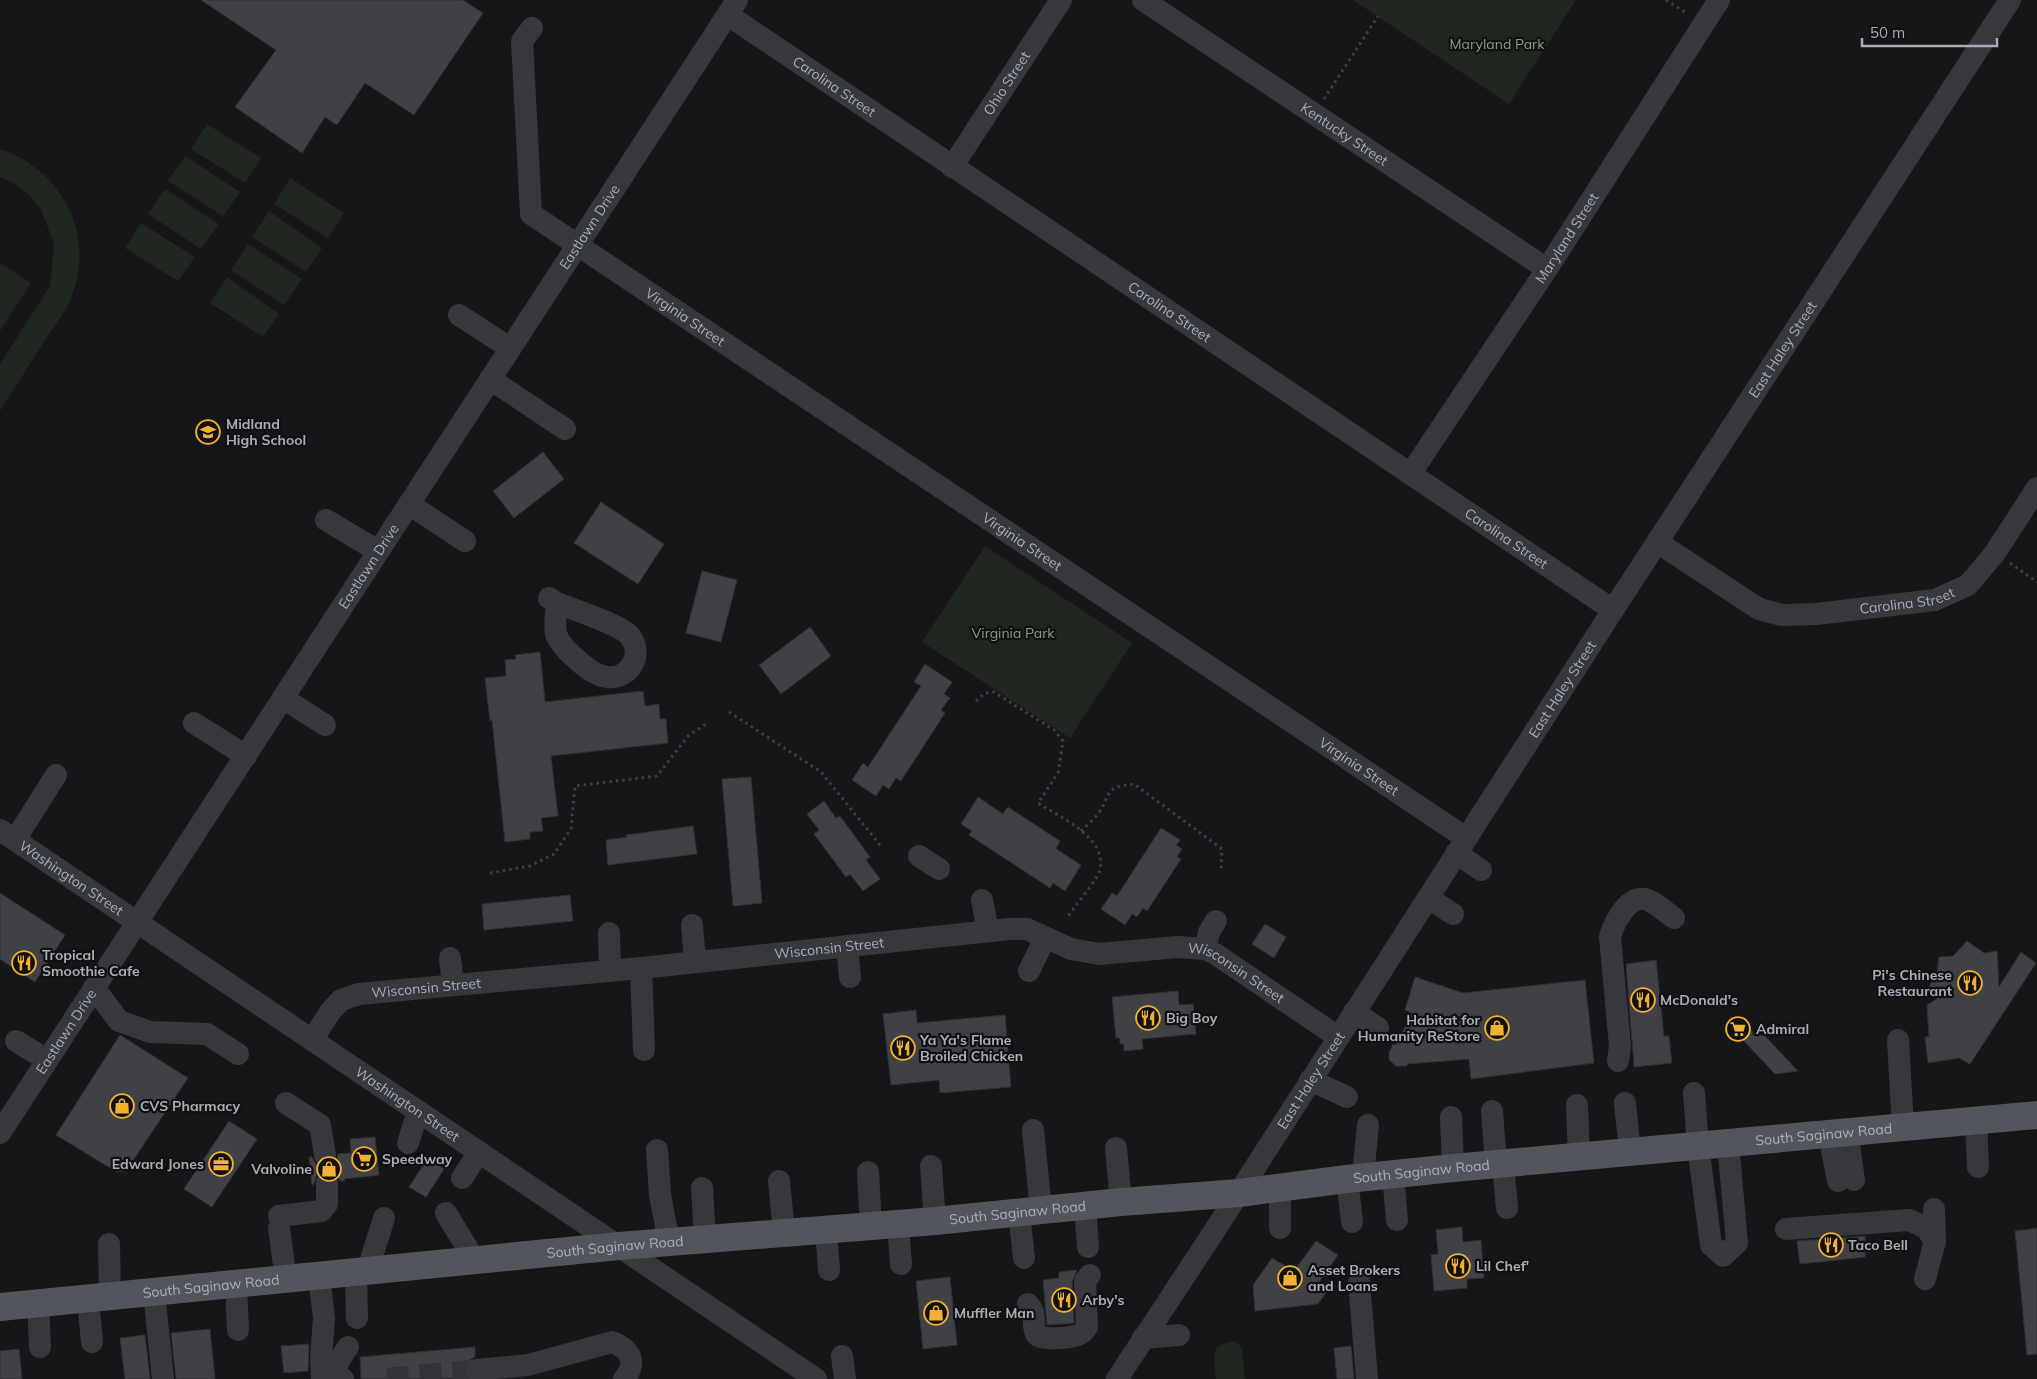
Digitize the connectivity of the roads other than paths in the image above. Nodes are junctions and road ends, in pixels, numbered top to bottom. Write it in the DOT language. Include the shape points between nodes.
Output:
graph roads {
  1 [pos="1061,0"];
  2 [pos="1143,0"];
  3 [pos="1719,0"];
  4 [pos="2010,0"];
  5 [pos="732,7"];
  6 [pos="532,28"];
  7 [pos="952,167"];
  8 [pos="577,245"];
  9 [pos="1547,269"];
  10 [pos="459,315"];
  11 [pos="510,348"];
  12 [pos="490,379"];
  13 [pos="565,429"];
  14 [pos="1411,473"];
  15 [pos="2037,488"];
  16 [pos="409,504"];
  17 [pos="326,520"];
  18 [pos="465,541"];
  19 [pos="1657,542"];
  20 [pos="378,551"];
  21 [pos="1613,610"];
  22 [pos="643,661"];
  23 [pos="283,698"];
  24 [pos="194,723"];
  25 [pos="325,725"];
  26 [pos="246,756"];
  27 [pos="56,776"];
  28 [pos="5,836"];
  29 [pos="1461,846"];
  30 [pos="919,856"];
  31 [pos="939,870"];
  32 [pos="1481,870"];
  33 [pos="1428,898"];
  34 [pos="982,900"];
  35 [pos="1453,914"];
  36 [pos="1674,918"];
  37 [pos="1216,921"];
  38 [pos="137,922"];
  39 [pos="692,925"];
  40 [pos="988,931"];
  41 [pos="609,933"];
  42 [pos="1045,938"];
  43 [pos="847,946"];
  44 [pos="1205,949"];
  45 [pos="450,958"];
  46 [pos="695,962"];
  47 [pos="641,968"];
  48 [pos="610,971"];
  49 [pos="1029,971"];
  50 [pos="850,977"];
  51 [pos="453,985"];
  52 [pos="94,988"];
  53 [pos="1354,1012"];
  54 [pos="1378,1028"];
  55 [pos="1338,1037"];
  56 [pos="312,1040"];
  57 [pos="1898,1040"];
  58 [pos="16,1041"];
  59 [pos="644,1050"];
  60 [pos="238,1054"];
  61 [pos="47,1060"];
  62 [pos="1618,1061"];
  63 [pos="1310,1080"];
  64 [pos="1694,1093"];
  65 [pos="1348,1097"];
  66 [pos="286,1102"];
  67 [pos="1624,1103"];
  68 [pos="1577,1105"];
  69 [pos="418,1111"];
  70 [pos="1492,1112"];
  71 [pos="2037,1115"];
  72 [pos="1451,1117"];
  73 [pos="1976,1120"];
  74 [pos="1368,1125"];
  75 [pos="1903,1127"];
  76 [pos="1033,1130"];
  77 [pos="0,1133"];
  78 [pos="1838,1133"];
  79 [pos="408,1143"];
  80 [pos="1728,1143"];
  81 [pos="1698,1146"];
  82 [pos="1116,1148"];
  83 [pos="657,1150"];
  84 [pos="479,1152"];
  85 [pos="1630,1152"];
  86 [pos="324,1155"];
  87 [pos="1579,1157"];
  88 [pos="1500,1164"];
  89 [pos="930,1166"];
  90 [pos="1453,1168"];
  91 [pos="1978,1168"];
  92 [pos="868,1172"];
  93 [pos="1393,1174"];
  94 [pos="462,1178"];
  95 [pos="1355,1178"];
  96 [pos="1846,1180"];
  97 [pos="779,1181"];
  98 [pos="327,1183"];
  99 [pos="1280,1187"];
  100 [pos="702,1188"];
  101 [pos="1239,1193"];
  102 [pos="1121,1202"];
  103 [pos="1085,1206"];
  104 [pos="1507,1208"];
  105 [pos="1934,1209"];
  106 [pos="1030,1211"];
  107 [pos="446,1213"];
  108 [pos="384,1218"];
  109 [pos="1397,1220"];
  110 [pos="935,1221"];
  111 [pos="1352,1222"];
  112 [pos="898,1224"];
  113 [pos="870,1227"];
  114 [pos="1280,1228"];
  115 [pos="1786,1229"];
  116 [pos="826,1230"];
  117 [pos="784,1234"];
  118 [pos="705,1240"];
  119 [pos="1935,1241"];
  120 [pos="669,1242"];
  121 [pos="109,1244"];
  122 [pos="619,1246"];
  123 [pos="1088,1247"];
  124 [pos="1024,1258"];
  125 [pos="475,1261"];
  126 [pos="901,1264"];
  127 [pos="829,1270"];
  128 [pos="362,1272"];
  129 [pos="1090,1275"];
  130 [pos="318,1276"];
  131 [pos="286,1280"];
  132 [pos="1925,1280"];
  133 [pos="1359,1281"];
  134 [pos="236,1284"];
  135 [pos="154,1292"];
  136 [pos="99,1298"];
  137 [pos="38,1304"];
  138 [pos="1028,1304"];
  139 [pos="0,1307"];
  140 [pos="357,1318"];
  141 [pos="238,1330"];
  142 [pos="1179,1335"];
  143 [pos="1143,1338"];
  144 [pos="92,1342"];
  145 [pos="40,1347"];
  146 [pos="348,1347"];
  147 [pos="842,1356"];
  148 [pos="476,1370"];
  149 [pos="163,1379"];
  150 [pos="322,1379"];
  151 [pos="343,1379"];
  152 [pos="624,1379"];
  153 [pos="816,1379"];
  154 [pos="845,1379"];
  155 [pos="1116,1379"];
  156 [pos="1367,1379"];
  1 -- 7 [label="street, Ohio Street"];
  2 -- 9 [label="street, Kentucky Street"];
  3 -- 9 [label="street, Maryland Street"];
  4 -- 19 [label="street, East Haley Street"];
  5 -- 7 [label="street, Carolina Street"];
  5 -- 8 [label="street, Eastlawn Drive"];
  6 -- 8 [label="street, Virginia Street" via="522,41 531,214"];
  7 -- 14 [label="street, Carolina Street"];
  8 -- 11 [label="street, Eastlawn Drive"];
  8 -- 29 [label="street, Virginia Street"];
  9 -- 14 [label="street, Maryland Street"];
  10 -- 11 [label="street"];
  11 -- 12 [label="street, Eastlawn Drive"];
  12 -- 13 [label="street"];
  12 -- 16 [label="street, Eastlawn Drive"];
  14 -- 21 [label="street, Carolina Street"];
  15 -- 19 [label="street, Carolina Street" via="1995,553 1968,585 1935,600 1782,615 1759,609"];
  16 -- 18 [label="street"];
  16 -- 20 [label="street, Eastlawn Drive"];
  17 -- 20 [label="street"];
  19 -- 21 [label="street, East Haley Street"];
  20 -- 23 [label="street, Eastlawn Drive"];
  21 -- 29 [label="street, East Haley Street"];
  22 -- 22 [label="street" via="629,635 553,600 556,634 565,649 594,672 608,677 622,675"];
  23 -- 25 [label="street"];
  23 -- 26 [label="street, Eastlawn Drive"];
  24 -- 26 [label="street"];
  26 -- 38 [label="street, Eastlawn Drive"];
  27 -- 28 [label="street"];
  28 -- 38 [label="street, Washington Street"];
  29 -- 32 [label="street, Virginia Street"];
  29 -- 33 [label="street, East Haley Street"];
  30 -- 31 [label="street"];
  33 -- 35 [label="street"];
  33 -- 53 [label="street, East Haley Street"];
  34 -- 40 [label="street"];
  36 -- 62 [label="street" via="1647,900 1639,899 1614,925 1610,937 1620,1046"];
  37 -- 44 [label="street"];
  38 -- 52 [label="street, Eastlawn Drive"];
  38 -- 56 [label="street, Washington Street"];
  39 -- 46 [label="street"];
  40 -- 42 [label="street, Wisconsin Street" via="1027,929"];
  40 -- 43 [label="street, Wisconsin Street"];
  41 -- 48 [label="street"];
  42 -- 44 [label="street, Wisconsin Street" via="1071,949 1099,954 1178,946"];
  42 -- 49 [label="street"];
  43 -- 46 [label="street, Wisconsin Street"];
  43 -- 50 [label="street"];
  44 -- 55 [label="street, Wisconsin Street"];
  45 -- 51 [label="street"];
  46 -- 47 [label="street, Wisconsin Street"];
  47 -- 48 [label="street, Wisconsin Street"];
  47 -- 59 [label="street"];
  48 -- 51 [label="street, Wisconsin Street"];
  51 -- 56 [label="street, Wisconsin Street" via="359,994 341,1000"];
  52 -- 60 [label="street" via="120,1021 150,1032 207,1034"];
  52 -- 61 [label="street, Eastlawn Drive"];
  53 -- 54 [label="street"];
  53 -- 55 [label="street, East Haley Street"];
  55 -- 63 [label="street, East Haley Street"];
  56 -- 69 [label="street, Washington Street"];
  57 -- 75 [label="street"];
  58 -- 61 [label="street"];
  61 -- 77 [label="street, Eastlawn Drive"];
  63 -- 65 [label="street"];
  63 -- 101 [label="street, East Haley Street"];
  64 -- 81 [label="street"];
  66 -- 86 [label="street" via="320,1125"];
  67 -- 85 [label="street"];
  68 -- 87 [label="street"];
  69 -- 79 [label="street"];
  69 -- 84 [label="street, Washington Street"];
  70 -- 88 [label="street"];
  71 -- 73 [label="main road, South Saginaw Road"];
  72 -- 90 [label="street"];
  73 -- 75 [label="main road, South Saginaw Road"];
  73 -- 91 [label="street"];
  74 -- 95 [label="street"];
  75 -- 78 [label="main road, South Saginaw Road"];
  76 -- 106 [label="street"];
  78 -- 80 [label="main road, South Saginaw Road"];
  78 -- 96 [label="street"];
  80 -- 81 [label="main road, South Saginaw Road"];
  80 -- 81 [label="street" via="1737,1243 1723,1256 1710,1245"];
  81 -- 85 [label="main road, South Saginaw Road"];
  82 -- 102 [label="street"];
  83 -- 120 [label="street" via="660,1194"];
  84 -- 94 [label="street"];
  84 -- 122 [label="street, Washington Street"];
  85 -- 87 [label="main road, South Saginaw Road"];
  87 -- 88 [label="main road, South Saginaw Road"];
  88 -- 90 [label="main road, South Saginaw Road"];
  88 -- 104 [label="street"];
  89 -- 110 [label="street"];
  90 -- 93 [label="main road, South Saginaw Road"];
  92 -- 113 [label="street"];
  93 -- 95 [label="main road, South Saginaw Road"];
  93 -- 109 [label="street"];
  95 -- 99 [label="main road, South Saginaw Road"];
  95 -- 111 [label="street"];
  97 -- 117 [label="street"];
  98 -- 131 [label="street" via="327,1204 321,1211 279,1222"];
  99 -- 101 [label="main road, South Saginaw Road"];
  99 -- 114 [label="street"];
  100 -- 118 [label="street"];
  101 -- 102 [label="main road, South Saginaw Road"];
  101 -- 143 [label="street, East Haley Street"];
  102 -- 103 [label="main road, South Saginaw Road"];
  103 -- 106 [label="main road, South Saginaw Road"];
  103 -- 123 [label="street"];
  105 -- 119 [label="street"];
  106 -- 110 [label="main road, South Saginaw Road"];
  106 -- 124 [label="street"];
  107 -- 125 [label="street"];
  108 -- 128 [label="street"];
  110 -- 112 [label="main road, South Saginaw Road"];
  112 -- 113 [label="main road, South Saginaw Road"];
  112 -- 126 [label="street"];
  113 -- 116 [label="main road, South Saginaw Road"];
  115 -- 119 [label="street" via="1909,1220 1926,1228"];
  116 -- 117 [label="main road, South Saginaw Road"];
  116 -- 127 [label="street"];
  117 -- 118 [label="main road, South Saginaw Road"];
  118 -- 120 [label="main road, South Saginaw Road"];
  119 -- 132 [label="street"];
  120 -- 122 [label="main road, South Saginaw Road"];
  121 -- 136 [label="street"];
  122 -- 125 [label="main road, South Saginaw Road"];
  122 -- 153 [label="street, Washington Street"];
  125 -- 128 [label="main road, South Saginaw Road"];
  128 -- 130 [label="main road, South Saginaw Road"];
  128 -- 140 [label="street"];
  129 -- 138 [label="street" via="1085,1281 1087,1327 1078,1335 1044,1339 1038,1336 1034,1310"];
  130 -- 131 [label="main road, South Saginaw Road"];
  130 -- 150 [label="street" via="324,1318"];
  131 -- 134 [label="main road, South Saginaw Road"];
  133 -- 156 [label="street"];
  134 -- 135 [label="main road, South Saginaw Road"];
  134 -- 141 [label="street"];
  135 -- 136 [label="main road, South Saginaw Road"];
  135 -- 149 [label="street"];
  136 -- 137 [label="main road, South Saginaw Road"];
  136 -- 144 [label="street"];
  137 -- 139 [label="main road, South Saginaw Road"];
  137 -- 145 [label="street"];
  142 -- 143 [label="street"];
  143 -- 155 [label="street, East Haley Street"];
  146 -- 151 [label="street" via="336,1370 339,1378"];
  147 -- 154 [label="street"];
  148 -- 152 [label="street" via="528,1365 612,1342 628,1352 632,1361 630,1372"];
}
